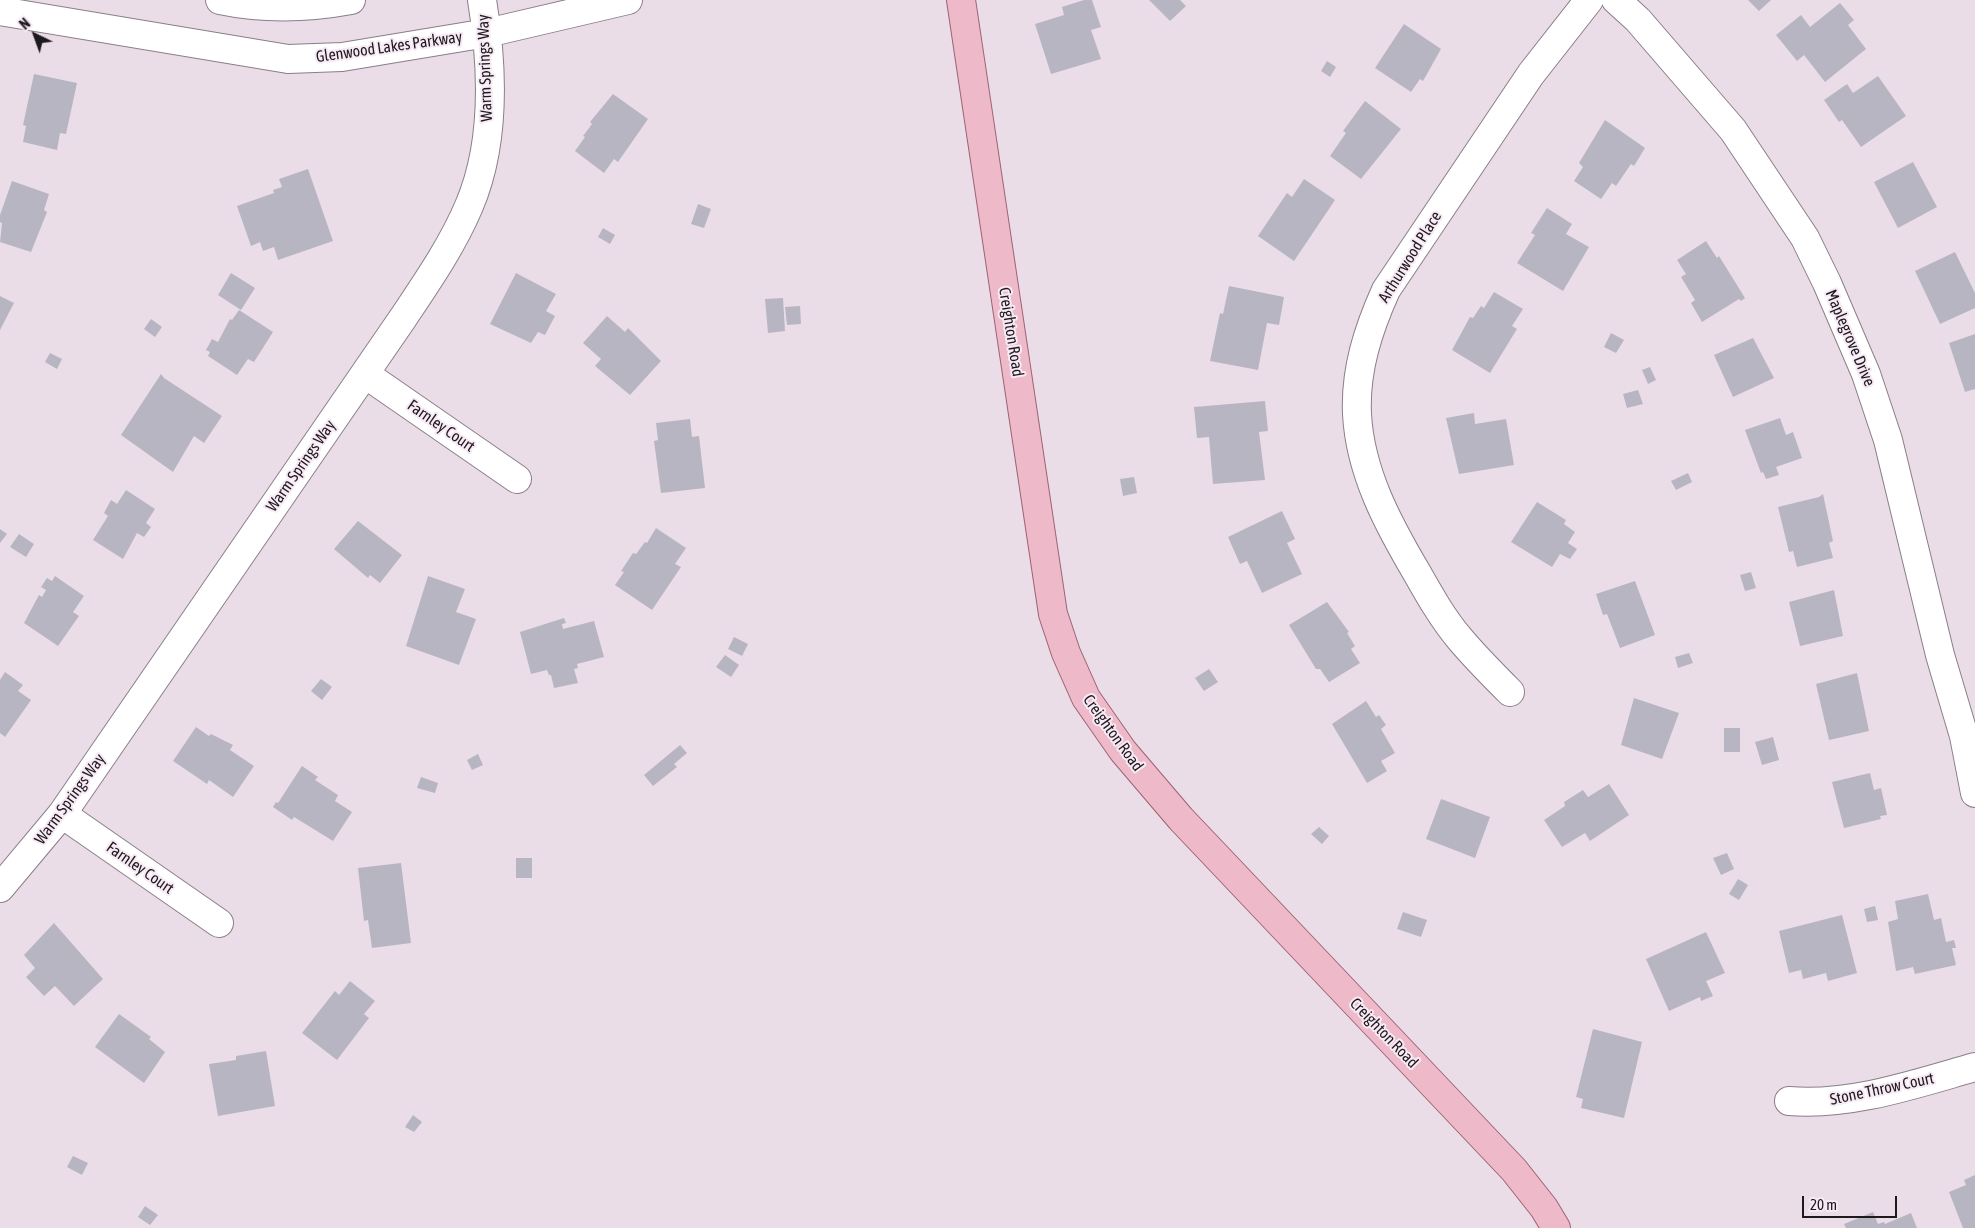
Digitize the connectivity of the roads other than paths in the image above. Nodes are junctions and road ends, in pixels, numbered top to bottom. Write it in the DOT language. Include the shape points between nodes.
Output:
graph roads {
  1 [pos="220,0"];
  2 [pos="351,0"];
  3 [pos="482,0"];
  4 [pos="628,0"];
  5 [pos="961,0"];
  6 [pos="1589,0"];
  7 [pos="1616,0"];
  8 [pos="0,11"];
  9 [pos="487,33"];
  10 [pos="365,374"];
  11 [pos="518,479"];
  12 [pos="1510,692"];
  13 [pos="1975,793"];
  14 [pos="62,814"];
  15 [pos="0,888"];
  16 [pos="219,923"];
  17 [pos="1975,1067"];
  18 [pos="1789,1101"];
  19 [pos="1556,1228"];
  1 -- 2 [label="street" via="253,7"];
  3 -- 9 [label="street, Warm Springs Way"];
  4 -- 9 [label="street, Glenwood Lakes Parkway"];
  5 -- 19 [label="main road, Creighton Road" via="1053,614 1086,698 1123,751 1181,819 1514,1170"];
  6 -- 12 [label="street, Arthurwood Place" via="1531,74 1390,283 1372,320 1358,378 1357,416 1369,478 1393,532 1438,610 1459,638"];
  7 -- 13 [label="street, Maplegrove Drive" via="1638,20 1733,130 1805,238 1827,283 1866,374 1888,440 1940,655 1964,736"];
  8 -- 9 [label="street, Glenwood Lakes Parkway" via="288,59 342,56"];
  9 -- 10 [label="street, Warm Springs Way" via="490,110 484,157 469,206 441,260"];
  10 -- 11 [label="street, Farnley Court"];
  10 -- 14 [label="street, Warm Springs Way"];
  14 -- 15 [label="street, Warm Springs Way"];
  14 -- 16 [label="street, Farnley Court"];
  17 -- 18 [label="street, Stone Throw Court" via="1897,1089 1816,1103"];
}
